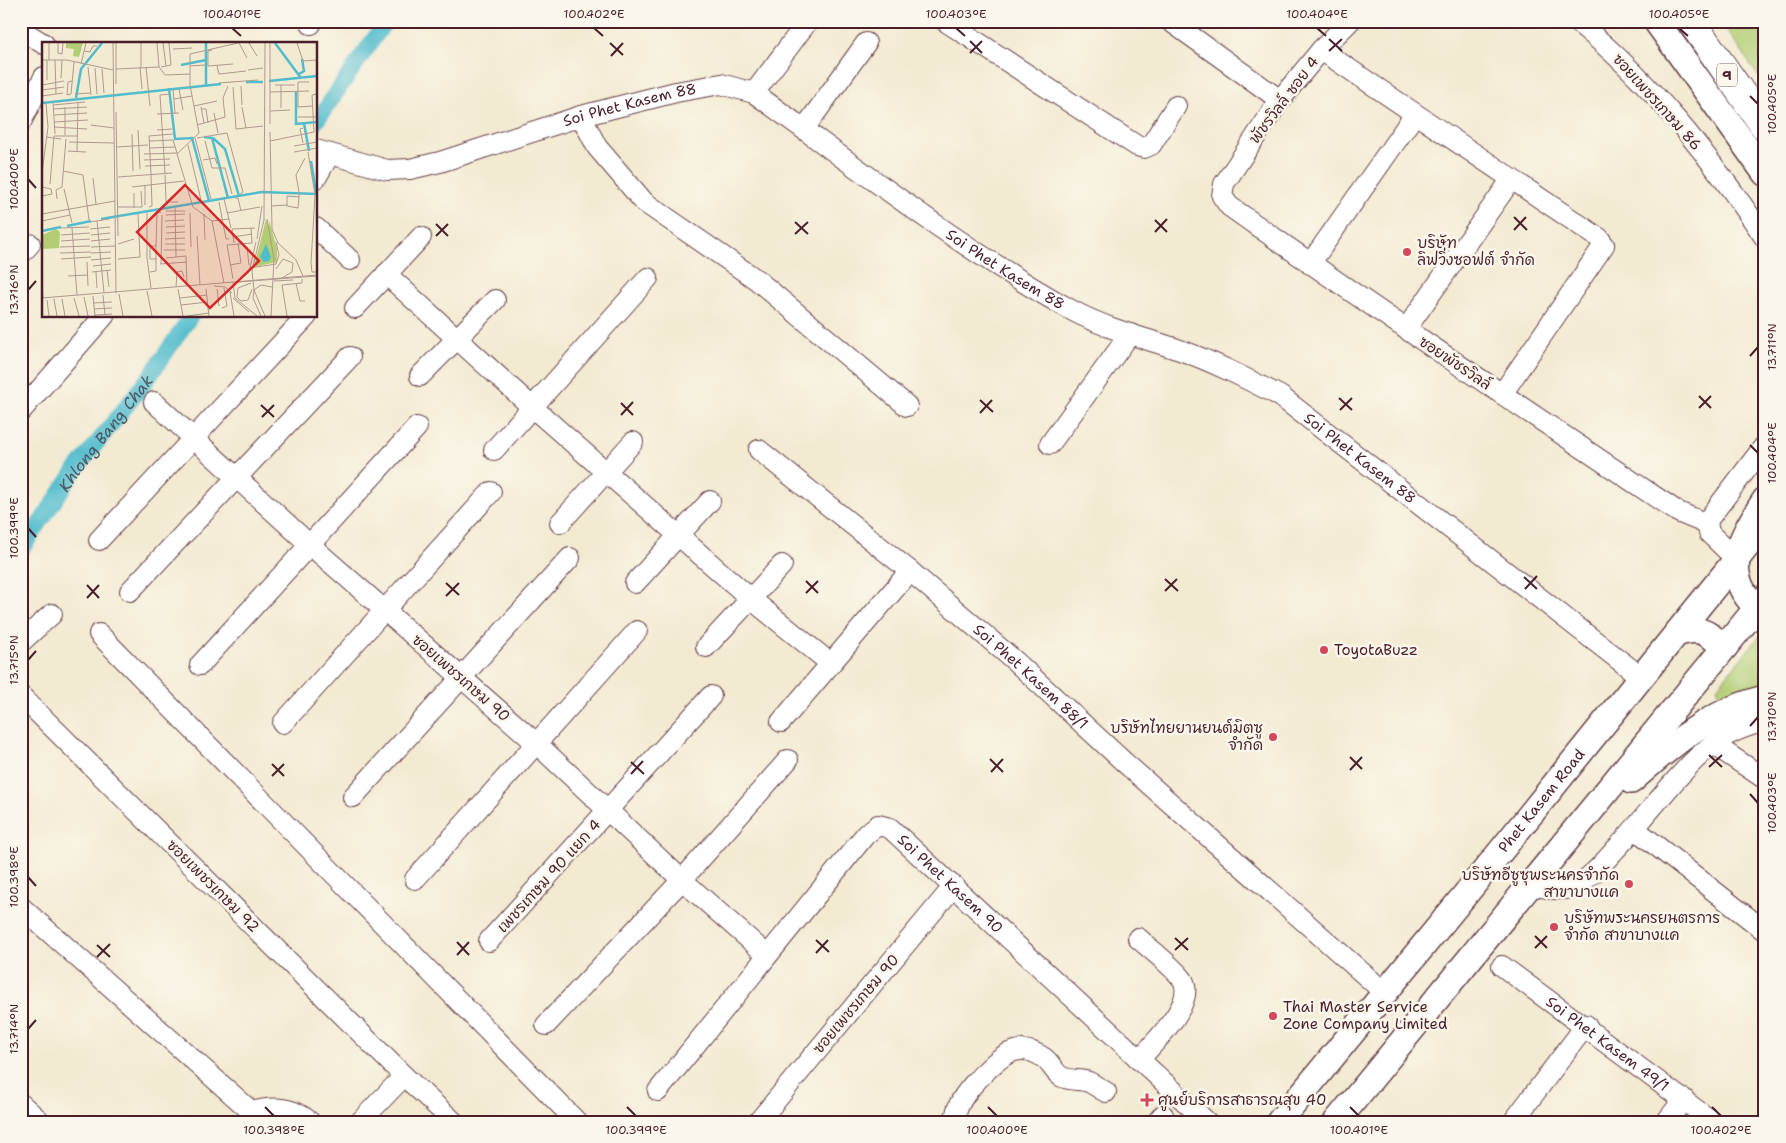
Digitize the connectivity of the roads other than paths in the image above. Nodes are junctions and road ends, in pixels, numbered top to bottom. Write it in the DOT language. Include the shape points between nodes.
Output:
graph roads {
  1 [pos="808,21"];
  2 [pos="945,21"];
  3 [pos="1170,21"];
  4 [pos="1350,21"];
  5 [pos="1576,21"];
  6 [pos="1656,21"];
  7 [pos="1691,21"];
  8 [pos="1191,27"];
  9 [pos="21,30"];
  10 [pos="42,43"];
  11 [pos="866,43"];
  12 [pos="1321,50"];
  13 [pos="42,81"];
  14 [pos="754,93"];
  15 [pos="1280,100"];
  16 [pos="1176,106"];
  17 [pos="1415,114"];
  18 [pos="581,116"];
  19 [pos="21,122"];
  20 [pos="1765,127"];
  21 [pos="804,129"];
  22 [pos="323,152"];
  23 [pos="318,171"];
  24 [pos="1765,173"];
  25 [pos="1512,180"];
  26 [pos="1224,184"];
  27 [pos="318,230"];
  28 [pos="421,237"];
  29 [pos="1765,238"];
  30 [pos="350,260"];
  31 [pos="1310,264"];
  32 [pos="386,274"];
  33 [pos="648,278"];
  34 [pos="495,300"];
  35 [pos="355,308"];
  36 [pos="102,318"];
  37 [pos="305,318"];
  38 [pos="1406,329"];
  39 [pos="1130,334"];
  40 [pos="456,340"];
  41 [pos="350,357"];
  42 [pos="420,376"];
  43 [pos="1502,394"];
  44 [pos="154,402"];
  45 [pos="907,406"];
  46 [pos="532,407"];
  47 [pos="21,411"];
  48 [pos="417,428"];
  49 [pos="194,437"];
  50 [pos="633,442"];
  51 [pos="1050,444"];
  52 [pos="1765,445"];
  53 [pos="494,450"];
  54 [pos="759,450"];
  55 [pos="606,472"];
  56 [pos="237,478"];
  57 [pos="491,492"];
  58 [pos="1765,500"];
  59 [pos="710,501"];
  60 [pos="560,523"];
  61 [pos="1707,524"];
  62 [pos="1765,524"];
  63 [pos="680,536"];
  64 [pos="99,540"];
  65 [pos="309,544"];
  66 [pos="570,558"];
  67 [pos="1736,559"];
  68 [pos="782,565"];
  69 [pos="910,571"];
  70 [pos="635,583"];
  71 [pos="130,591"];
  72 [pos="751,599"];
  73 [pos="1762,607"];
  74 [pos="384,611"];
  75 [pos="52,614"];
  76 [pos="637,632"];
  77 [pos="98,634"];
  78 [pos="1676,634"];
  79 [pos="21,642"];
  80 [pos="706,647"];
  81 [pos="1725,647"];
  82 [pos="830,663"];
  83 [pos="200,665"];
  84 [pos="1642,677"];
  85 [pos="461,678"];
  86 [pos="21,696"];
  87 [pos="711,696"];
  88 [pos="1765,698"];
  89 [pos="1765,720"];
  90 [pos="781,722"];
  91 [pos="283,723"];
  92 [pos="536,743"];
  93 [pos="1713,744"];
  94 [pos="788,760"];
  95 [pos="1765,779"];
  96 [pos="353,797"];
  97 [pos="608,810"];
  98 [pos="1635,829"];
  99 [pos="1569,838"];
  100 [pos="415,878"];
  101 [pos="682,880"];
  102 [pos="1530,885"];
  103 [pos="954,886"];
  104 [pos="21,907"];
  105 [pos="1765,931"];
  106 [pos="1138,938"];
  107 [pos="489,941"];
  108 [pos="768,955"];
  109 [pos="1502,966"];
  110 [pos="1384,992"];
  111 [pos="546,1025"];
  112 [pos="1586,1026"];
  113 [pos="1139,1060"];
  114 [pos="404,1076"];
  115 [pos="658,1091"];
  116 [pos="1106,1092"];
  117 [pos="1684,1099"];
  118 [pos="21,1104"];
  119 [pos="255,1117"];
  120 [pos="41,1122"];
  121 [pos="310,1122"];
  122 [pos="360,1122"];
  123 [pos="454,1122"];
  124 [pos="577,1122"];
  125 [pos="758,1122"];
  126 [pos="955,1122"];
  127 [pos="1207,1122"];
  128 [pos="1279,1122"];
  129 [pos="1336,1122"];
  130 [pos="1513,1122"];
  131 [pos="1666,1122"];
  132 [pos="1713,1122"];
  1 -- 14 [label="street"];
  2 -- 16 [label="street" via="1137,146 1144,148 1150,145"];
  3 -- 8 [label="street"];
  4 -- 12 [label="street, พัชรวิลล์ ซอย 4"];
  5 -- 29 [label="street, ซอยเพชรเกษม 86" via="1611,51 1684,127"];
  6 -- 24 [label="main road"];
  7 -- 20 [label="highway, 9"];
  8 -- 15 [label="street"];
  9 -- 10 [label="street"];
  11 -- 21 [label="street"];
  12 -- 15 [label="street, พัชรวิลล์ ซอย 4"];
  12 -- 17 [label="street"];
  13 -- 19 [label="street"];
  14 -- 18 [label="street, Soi Phet Kasem 88" via="721,84"];
  14 -- 21 [label="street, Soi Phet Kasem 88"];
  15 -- 26 [label="street, พัชรวิลล์ ซอย 4"];
  17 -- 25 [label="street"];
  17 -- 31 [label="street"];
  18 -- 22 [label="street, Soi Phet Kasem 88" via="410,169 388,170"];
  18 -- 45 [label="street" via="597,147 644,202 756,280"];
  21 -- 39 [label="street, Soi Phet Kasem 88" via="957,238 1034,287 1074,311"];
  22 -- 23 [label="street"];
  25 -- 38 [label="street"];
  25 -- 43 [label="street" via="1599,238 1604,245"];
  26 -- 31 [label="street, ซอยพัชรวิลล์" via="1222,196 1229,206"];
  27 -- 30 [label="street"];
  28 -- 32 [label="street"];
  31 -- 38 [label="street, ซอยพัชรวิลล์"];
  32 -- 35 [label="street"];
  32 -- 40 [label="street"];
  33 -- 46 [label="street"];
  34 -- 40 [label="street"];
  36 -- 47 [label="street"];
  37 -- 49 [label="street"];
  38 -- 43 [label="street, ซอยพัชรวิลล์"];
  39 -- 51 [label="street"];
  39 -- 84 [label="street, Soi Phet Kasem 88" via="1182,350 1280,396"];
  40 -- 42 [label="street"];
  40 -- 46 [label="street"];
  41 -- 56 [label="street"];
  43 -- 61 [label="street, ซอยพัชรวิลล์" via="1678,512"];
  44 -- 49 [label="street, ซอยเพชรเกษม 90"];
  46 -- 53 [label="street"];
  46 -- 55 [label="street"];
  48 -- 65 [label="street"];
  49 -- 56 [label="street, ซอยเพชรเกษม 90"];
  49 -- 64 [label="street"];
  50 -- 55 [label="street"];
  52 -- 61 [label="street" via="1712,512"];
  54 -- 69 [label="street, Soi Phet Kasem 88/1"];
  55 -- 60 [label="street"];
  55 -- 63 [label="street"];
  56 -- 65 [label="street, ซอยเพชรเกษม 90"];
  56 -- 71 [label="street"];
  57 -- 74 [label="street"];
  58 -- 67 [label="main road" via="1744,535"];
  59 -- 63 [label="street"];
  61 -- 67 [label="street" via="1709,533"];
  62 -- 67 [label="main road, Phet Kasem Road"];
  63 -- 70 [label="street"];
  63 -- 72 [label="street"];
  65 -- 74 [label="street, ซอยเพชรเกษม 90"];
  65 -- 83 [label="street"];
  66 -- 85 [label="street"];
  67 -- 73 [label="main road" via="1736,574 1742,591"];
  67 -- 78 [label="main road, Phet Kasem Road"];
  68 -- 72 [label="street"];
  69 -- 82 [label="street"];
  69 -- 110 [label="street, Soi Phet Kasem 88/1"];
  72 -- 80 [label="street"];
  72 -- 82 [label="street"];
  73 -- 81 [label="main road"];
  74 -- 85 [label="street, ซอยเพชรเกษม 90"];
  74 -- 91 [label="street"];
  75 -- 79 [label="street"];
  76 -- 92 [label="street"];
  77 -- 124 [label="street"];
  78 -- 81 [label="main road" via="1699,630"];
  78 -- 84 [label="main road, Phet Kasem Road"];
  81 -- 99 [label="main road"];
  82 -- 90 [label="street"];
  84 -- 110 [label="main road, Phet Kasem Road"];
  85 -- 92 [label="street, ซอยเพชรเกษม 90"];
  85 -- 96 [label="street"];
  86 -- 114 [label="street, ซอยเพชรเกษม 92"];
  87 -- 97 [label="street, เพชรเกษม 90 แยก 4"];
  88 -- 99 [label="main road" via="1742,704 1691,730"];
  89 -- 93 [label="street" via="1739,728"];
  92 -- 97 [label="street, ซอยเพชรเกษม 90"];
  92 -- 100 [label="street"];
  93 -- 95 [label="street"];
  93 -- 98 [label="street"];
  94 -- 101 [label="street"];
  97 -- 101 [label="street, ซอยเพชรเกษม 90"];
  97 -- 107 [label="street, เพชรเกษม 90 แยก 4"];
  98 -- 102 [label="street" via="1593,873 1575,886 1564,890"];
  98 -- 105 [label="street"];
  99 -- 102 [label="main road"];
  101 -- 108 [label="street, ซอยเพชรเกษม 90"];
  101 -- 111 [label="street"];
  102 -- 129 [label="main road"];
  103 -- 108 [label="street, Soi Phet Kasem 90" via="890,828 878,824 866,834"];
  103 -- 113 [label="street, Soi Phet Kasem 90"];
  103 -- 125 [label="street, ซอยเพชรเกษม 90"];
  104 -- 119 [label="street"];
  106 -- 113 [label="street" via="1182,979 1186,988 1180,1011"];
  108 -- 115 [label="street, Soi Phet Kasem 90"];
  109 -- 112 [label="street, Soi Phet Kasem 49/1"];
  110 -- 128 [label="main road, Phet Kasem Road"];
  112 -- 117 [label="street, Soi Phet Kasem 49/1"];
  112 -- 130 [label="street"];
  113 -- 127 [label="street, Soi Phet Kasem 90"];
  114 -- 122 [label="street"];
  114 -- 123 [label="street, ซอยเพชรเกษม 92"];
  116 -- 126 [label="street" via="1088,1082 1061,1077 1045,1058 1033,1052 1022,1049 1010,1051 967,1090 955,1113"];
  117 -- 131 [label="street"];
  117 -- 132 [label="street, Soi Phet Kasem 49/1"];
  118 -- 120 [label="street"];
  119 -- 121 [label="street" via="267,1108 286,1109"];
}
